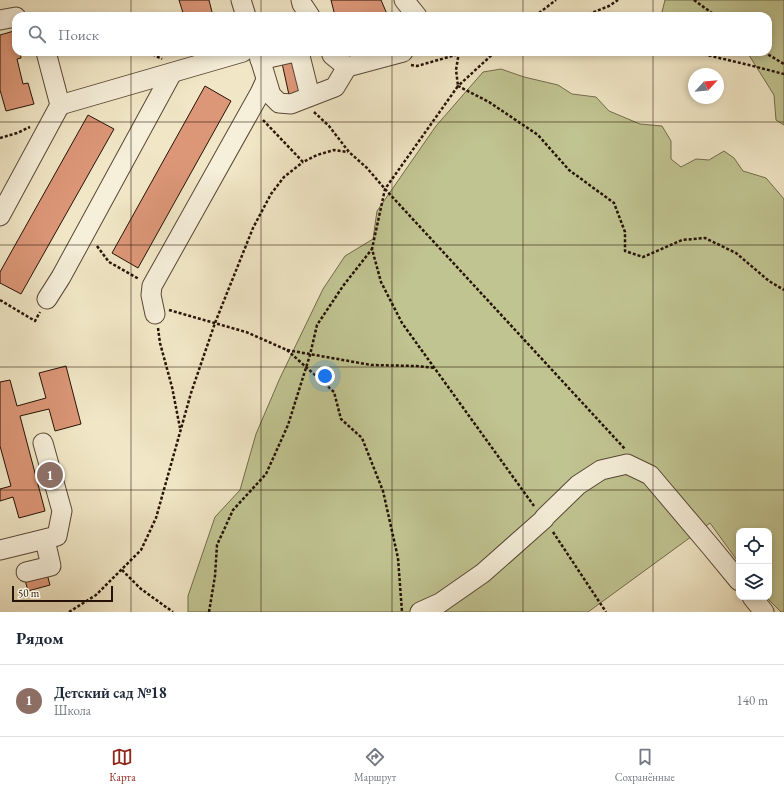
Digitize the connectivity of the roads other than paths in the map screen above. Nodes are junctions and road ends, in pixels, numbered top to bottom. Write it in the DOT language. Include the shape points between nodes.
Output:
graph roads {
  1 [pos="240,0"];
  2 [pos="301,0"];
  3 [pos="404,0"];
  4 [pos="244,12"];
  5 [pos="307,12"];
  6 [pos="414,12"];
  7 [pos="12,18"];
  8 [pos="0,20"];
  9 [pos="47,56"];
  10 [pos="249,56"];
  11 [pos="254,56"];
  12 [pos="300,56"];
  13 [pos="333,56"];
  14 [pos="387,56"];
  15 [pos="347,67"];
  16 [pos="172,73"];
  17 [pos="266,80"];
  18 [pos="306,98"];
  19 [pos="60,105"];
  20 [pos="0,216"];
  21 [pos="47,299"];
  22 [pos="154,309"];
  23 [pos="43,443"];
  24 [pos="45,540"];
  25 [pos="0,550"];
  26 [pos="26,572"];
  27 [pos="736,577"];
  28 [pos="754,600"];
  29 [pos="420,612"];
  30 [pos="764,612"];
  1 -- 4 [label="street"];
  2 -- 5 [label="street"];
  3 -- 6 [label="street"];
  7 -- 8 [label="street"];
  9 -- 19 [label="street"];
  10 -- 16 [label="street"];
  11 -- 17 [label="street"];
  12 -- 18 [label="street"];
  13 -- 15 [label="street"];
  14 -- 15 [label="street"];
  15 -- 18 [label="street" via="335,87"];
  16 -- 19 [label="street"];
  16 -- 21 [label="street"];
  17 -- 18 [label="street" via="271,95 279,103 291,104"];
  17 -- 22 [label="street" via="152,286"];
  19 -- 20 [label="street"];
  23 -- 24 [label="street" via="62,511 57,536"];
  24 -- 25 [label="street"];
  24 -- 26 [label="street" via="51,566"];
  27 -- 29 [label="street" via="650,476 627,464 601,470 578,485 483,573 440,603"];
  28 -- 30 [label="street"];
}
